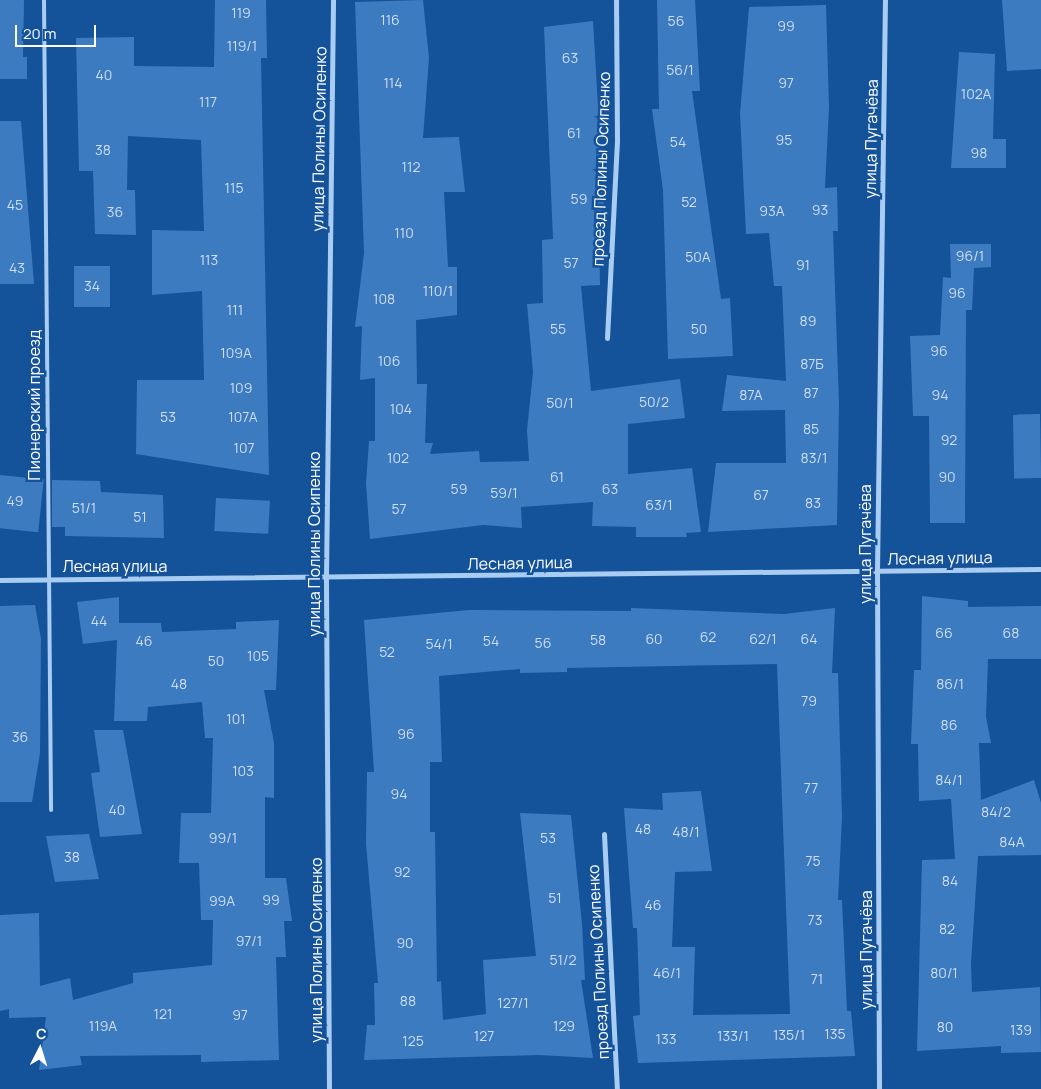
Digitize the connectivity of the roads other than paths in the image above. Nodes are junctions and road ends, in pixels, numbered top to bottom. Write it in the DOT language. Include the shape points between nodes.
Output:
graph roads {
  1 [pos="44,0"];
  2 [pos="333,0"];
  3 [pos="616,0"];
  4 [pos="885,0"];
  5 [pos="607,338"];
  6 [pos="1041,569"];
  7 [pos="877,571"];
  8 [pos="326,578"];
  9 [pos="49,579"];
  10 [pos="0,580"];
  11 [pos="51,810"];
  12 [pos="604,834"];
  13 [pos="329,1089"];
  14 [pos="617,1089"];
  15 [pos="879,1089"];
  1 -- 9 [label="lane, Пионерский проезд"];
  2 -- 8 [label="street, улица Полины Осипенко"];
  3 -- 5 [label="street, проезд Полины Осипенко" via="617,141"];
  4 -- 7 [label="street, улица Пугачёва"];
  6 -- 7 [label="street, Лесная улица"];
  7 -- 8 [label="street, Лесная улица"];
  7 -- 15 [label="street, улица Пугачёва"];
  8 -- 9 [label="street, Лесная улица"];
  8 -- 13 [label="street, улица Полины Осипенко"];
  9 -- 10 [label="street, Лесная улица"];
  9 -- 11 [label="lane, Пионерский проезд"];
  12 -- 14 [label="street, проезд Полины Осипенко"];
}
